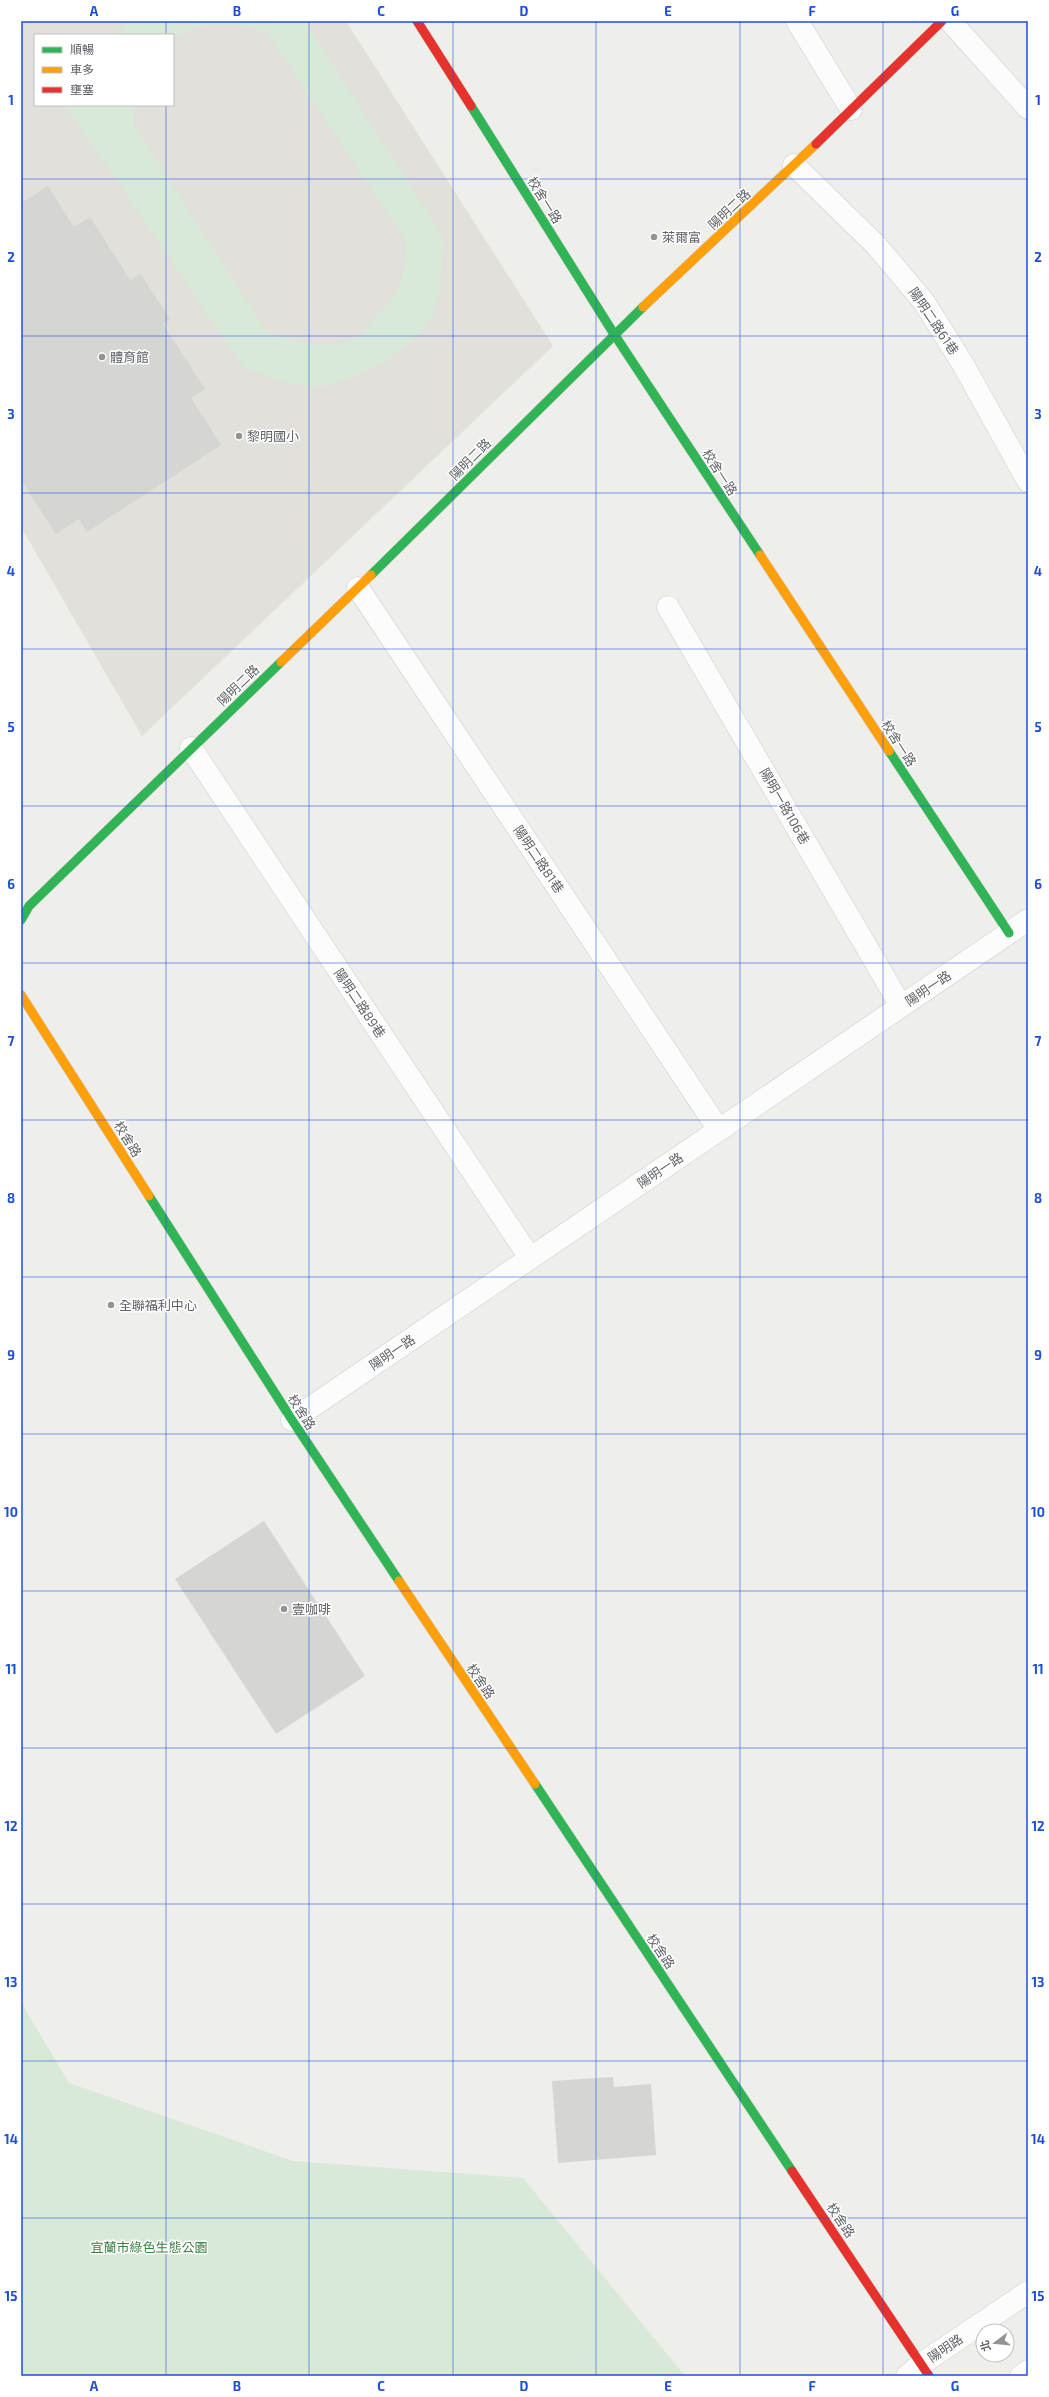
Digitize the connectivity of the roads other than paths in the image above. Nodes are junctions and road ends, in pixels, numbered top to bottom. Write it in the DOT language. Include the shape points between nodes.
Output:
graph roads {
  1 [pos="417,21"];
  2 [pos="797,21"];
  3 [pos="942,21"];
  4 [pos="950,21"];
  5 [pos="1028,108"];
  6 [pos="851,109"];
  7 [pos="794,165"];
  8 [pos="614,334"];
  9 [pos="1028,481"];
  10 [pos="358,588"];
  11 [pos="668,607"];
  12 [pos="191,748"];
  13 [pos="21,920"];
  14 [pos="1028,920"];
  15 [pos="1009,933"];
  16 [pos="21,995"];
  17 [pos="901,1006"];
  18 [pos="719,1130"];
  19 [pos="530,1258"];
  20 [pos="292,1420"];
  21 [pos="1028,2292"];
  22 [pos="1028,2371"];
  23 [pos="919,2372"];
  24 [pos="1021,2376"];
  1 -- 8 [label="street, 校舍一路"];
  2 -- 6 [label="street"];
  3 -- 6 [label="street, 陽明二路"];
  4 -- 5 [label="street"];
  6 -- 7 [label="street, 陽明二路"];
  7 -- 8 [label="street, 陽明二路"];
  7 -- 9 [label="street, 陽明二路61巷" via="876,245 924,302 964,366"];
  8 -- 10 [label="street, 陽明二路"];
  8 -- 15 [label="street, 校舍一路"];
  10 -- 12 [label="street, 陽明二路"];
  10 -- 18 [label="street, 陽明二路81巷"];
  11 -- 17 [label="street, 陽明一路106巷"];
  12 -- 13 [label="street, 陽明二路" via="29,906"];
  12 -- 19 [label="street, 陽明二路89巷"];
  14 -- 15 [label="street, 陽明一路"];
  15 -- 17 [label="street, 陽明一路"];
  16 -- 20 [label="street, 校舍路"];
  17 -- 18 [label="street, 陽明一路"];
  18 -- 19 [label="street, 陽明一路"];
  19 -- 20 [label="street, 陽明一路"];
  20 -- 23 [label="street, 校舍路"];
  21 -- 23 [label="street, 陽明路"];
  22 -- 24 [label="street"];
}
